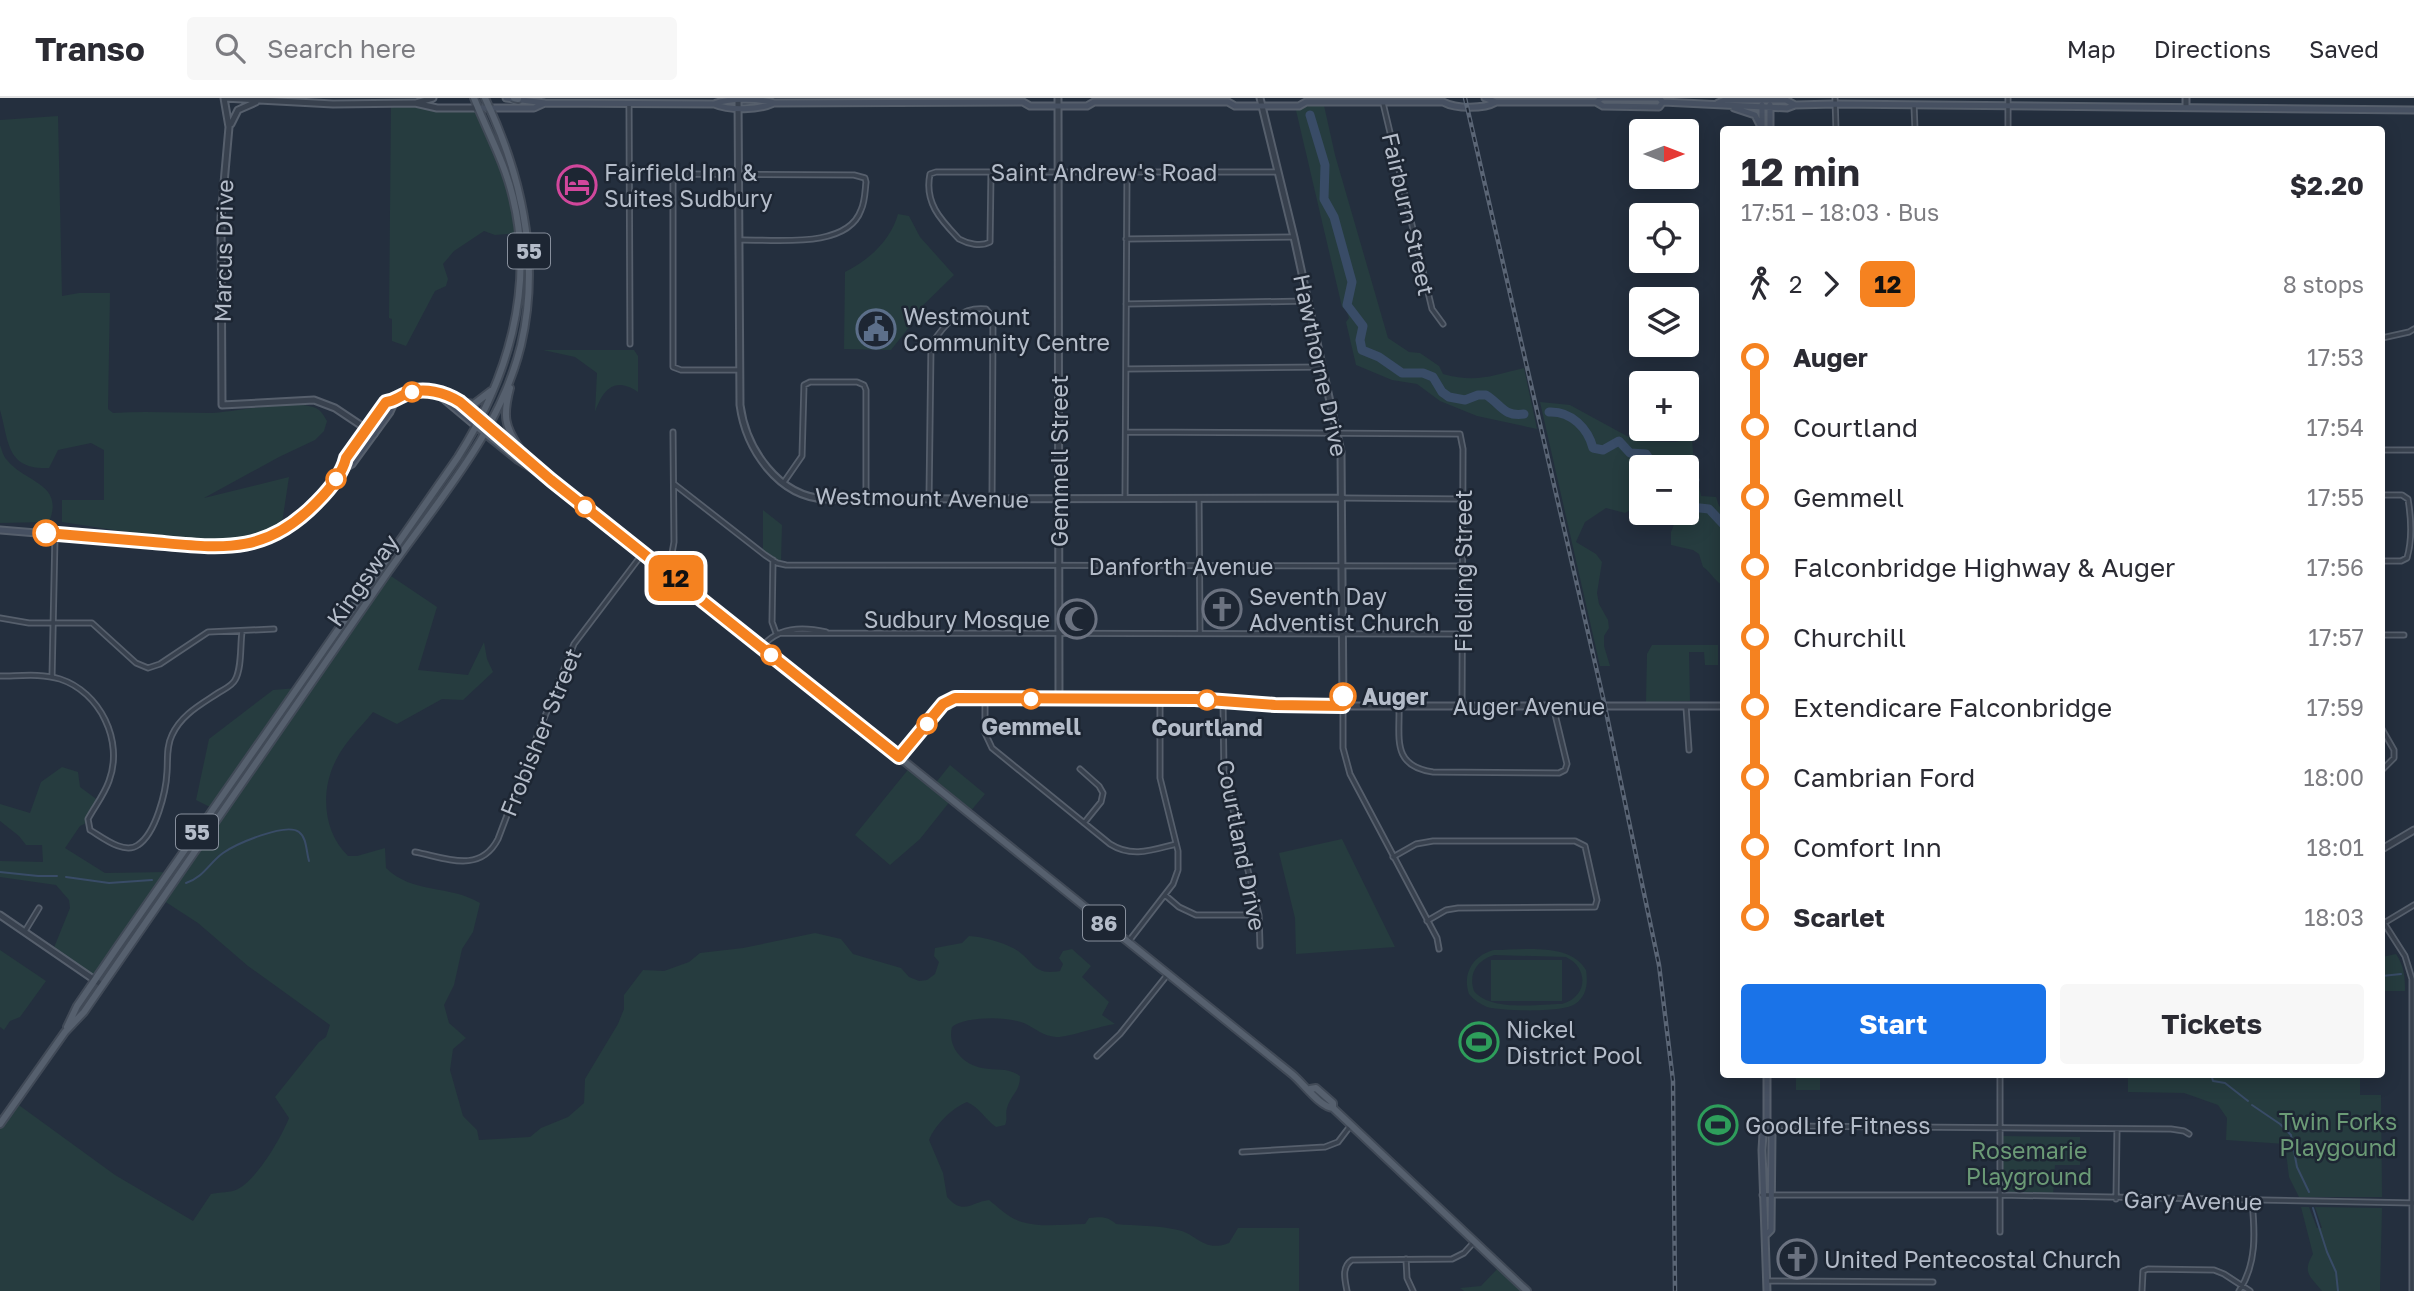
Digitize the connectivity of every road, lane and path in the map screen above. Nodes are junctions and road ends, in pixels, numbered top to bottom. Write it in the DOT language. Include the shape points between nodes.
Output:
graph roads {
  1 [pos="224,98"];
  2 [pos="432,98"];
  3 [pos="474,98"];
  4 [pos="485,98"];
  5 [pos="506,98"];
  6 [pos="1029,98"];
  7 [pos="1058,98"];
  8 [pos="1260,98"];
  9 [pos="1298,98"];
  10 [pos="1450,98"];
  11 [pos="1485,98"];
  12 [pos="2008,98"];
  13 [pos="2186,98"];
  14 [pos="516,99"];
  15 [pos="738,99"];
  16 [pos="1750,99"];
  17 [pos="1091,100"];
  18 [pos="1230,100"];
  19 [pos="263,101"];
  20 [pos="1382,101"];
  21 [pos="1835,101"];
  22 [pos="1023,102"];
  23 [pos="1306,102"];
  24 [pos="1444,102"];
  25 [pos="1496,102"];
  26 [pos="1762,102"];
  27 [pos="1770,102"];
  28 [pos="415,103"];
  29 [pos="545,103"];
  30 [pos="629,103"];
  31 [pos="774,103"];
  32 [pos="1718,103"];
  33 [pos="714,104"];
  34 [pos="1914,104"];
  35 [pos="1058,106"];
  36 [pos="1263,106"];
  37 [pos="1728,106"];
  38 [pos="2008,106"];
  39 [pos="738,107"];
  40 [pos="2186,107"];
  41 [pos="478,108"];
  42 [pos="490,108"];
  43 [pos="2414,110"];
  44 [pos="1760,126"];
  45 [pos="1762,126"];
  46 [pos="1770,126"];
  47 [pos="1836,126"];
  48 [pos="1915,126"];
  49 [pos="2008,126"];
  50 [pos="229,127"];
  51 [pos="991,172"];
  52 [pos="1058,172"];
  53 [pos="1127,172"];
  54 [pos="1278,172"];
  55 [pos="739,175"];
  56 [pos="1294,237"];
  57 [pos="1126,239"];
  58 [pos="738,240"];
  59 [pos="1308,301"];
  60 [pos="1126,303"];
  61 [pos="1443,324"];
  62 [pos="2414,329"];
  63 [pos="2385,337"];
  64 [pos="630,344"];
  65 [pos="1323,368"];
  66 [pos="1126,369"];
  67 [pos="512,370"];
  68 [pos="740,370"];
  69 [pos="493,390"];
  70 [pos="436,393"];
  71 [pos="395,401"];
  72 [pos="460,402"];
  73 [pos="477,423"];
  74 [pos="366,428"];
  75 [pos="486,430"];
  76 [pos="673,432"];
  77 [pos="1126,432"];
  78 [pos="1337,432"];
  79 [pos="374,433"];
  80 [pos="2385,450"];
  81 [pos="2414,450"];
  82 [pos="523,454"];
  83 [pos="344,468"];
  84 [pos="546,476"];
  85 [pos="784,482"];
  86 [pos="674,484"];
  87 [pos="2385,495"];
  88 [pos="1343,498"];
  89 [pos="866,499"];
  90 [pos="929,499"];
  91 [pos="992,499"];
  92 [pos="1059,499"];
  93 [pos="1125,499"];
  94 [pos="1199,499"];
  95 [pos="1463,499"];
  96 [pos="0,530"];
  97 [pos="56,534"];
  98 [pos="643,553"];
  99 [pos="773,560"];
  100 [pos="2385,561"];
  101 [pos="1342,565"];
  102 [pos="1059,566"];
  103 [pos="1200,566"];
  104 [pos="1463,566"];
  105 [pos="666,570"];
  106 [pos="0,618"];
  107 [pos="53,622"];
  108 [pos="274,629"];
  109 [pos="242,632"];
  110 [pos="776,633"];
  111 [pos="1059,633"];
  112 [pos="1200,633"];
  113 [pos="1342,634"];
  114 [pos="1463,634"];
  115 [pos="2385,635"];
  116 [pos="2404,635"];
  117 [pos="761,648"];
  118 [pos="0,676"];
  119 [pos="52,677"];
  120 [pos="985,699"];
  121 [pos="1059,699"];
  122 [pos="1160,699"];
  123 [pos="1223,701"];
  124 [pos="1343,706"];
  125 [pos="1399,706"];
  126 [pos="1462,706"];
  127 [pos="1553,706"];
  128 [pos="1686,706"];
  129 [pos="1720,706"];
  130 [pos="2385,734"];
  131 [pos="1689,750"];
  132 [pos="899,757"];
  133 [pos="2385,767"];
  134 [pos="1080,769"];
  135 [pos="1084,823"];
  136 [pos="2414,830"];
  137 [pos="1176,844"];
  138 [pos="2385,847"];
  139 [pos="415,852"];
  140 [pos="1393,857"];
  141 [pos="1165,895"];
  142 [pos="2414,905"];
  143 [pos="39,908"];
  144 [pos="0,915"];
  145 [pos="1259,915"];
  146 [pos="2385,920"];
  147 [pos="1427,921"];
  148 [pos="2385,924"];
  149 [pos="25,931"];
  150 [pos="1128,942"];
  151 [pos="1261,946"];
  152 [pos="1439,949"];
  153 [pos="1168,974"];
  154 [pos="94,980"];
  155 [pos="102,985"];
  156 [pos="2413,994"];
  157 [pos="65,1032"];
  158 [pos="1097,1056"];
  159 [pos="1767,1078"];
  160 [pos="2000,1078"];
  161 [pos="1,1124"];
  162 [pos="1351,1125"];
  163 [pos="1768,1126"];
  164 [pos="2000,1127"];
  165 [pos="2117,1129"];
  166 [pos="2189,1134"];
  167 [pos="1242,1152"];
  168 [pos="1762,1195"];
  169 [pos="1771,1195"];
  170 [pos="2000,1195"];
  171 [pos="2116,1199"];
  172 [pos="2252,1201"];
  173 [pos="2412,1203"];
  174 [pos="2000,1232"];
  175 [pos="1766,1236"];
  176 [pos="1475,1242"];
  177 [pos="1406,1259"];
  178 [pos="2413,1278"];
  179 [pos="1767,1281"];
  180 [pos="1933,1282"];
  181 [pos="2241,1289"];
  182 [pos="1347,1291"];
  183 [pos="1413,1291"];
  184 [pos="1527,1291"];
  185 [pos="1767,1291"];
  186 [pos="2142,1291"];
  187 [pos="2250,1291"];
  188 [pos="2412,1291"];
  1 -- 19 [label="street"];
  1 -- 50 [label="street, Marcus Drive"];
  2 -- 28 [label="street"];
  3 -- 41 [label="main road, Kingsway / 55"];
  4 -- 42 [label="main road, Kingsway / 55"];
  5 -- 14 [label="main road"];
  6 -- 22 [label="main road"];
  7 -- 35 [label="street, Gemmell Street"];
  8 -- 36 [label="street, Hawthorne Drive"];
  9 -- 23 [label="main road"];
  10 -- 24 [label="main road"];
  11 -- 25 [label="main road"];
  12 -- 38 [label="street"];
  13 -- 40 [label="street"];
  14 -- 29 [label="main road"];
  15 -- 31 [label="main road"];
  15 -- 33 [label="main road"];
  15 -- 39 [label="street, Westmount Avenue"];
  16 -- 26 [label="main road"];
  16 -- 32 [label="main road"];
  17 -- 18 [label="main road"];
  17 -- 35 [label="main road" via="1087,106"];
  18 -- 36 [label="main road" via="1235,106"];
  19 -- 28 [label="street"];
  19 -- 50 [label="street" via="238,110"];
  20 -- 23 [label="main road"];
  20 -- 24 [label="main road"];
  20 -- 61 [label="street, Fairburn Street" via="1432,309"];
  21 -- 27 [label="main road"];
  21 -- 34 [label="main road"];
  21 -- 47 [label="street"];
  22 -- 31 [label="main road"];
  22 -- 35 [label="main road"];
  23 -- 36 [label="main road"];
  24 -- 25 [label="main road" via="1451,106"];
  25 -- 32 [label="main road" via="1659,98 1663,102"];
  26 -- 27 [label="main road"];
  26 -- 37 [label="main road"];
  26 -- 45 [label="main road"];
  27 -- 46 [label="main road"];
  28 -- 41 [label="street"];
  29 -- 30 [label="main road"];
  29 -- 42 [label="main road"];
  30 -- 33 [label="main road"];
  30 -- 64 [label="street"];
  31 -- 39 [label="main road" via="764,108"];
  32 -- 37 [label="main road"];
  33 -- 39 [label="main road"];
  34 -- 38 [label="main road"];
  34 -- 48 [label="street"];
  35 -- 52 [label="street, Gemmell Street"];
  36 -- 54 [label="street, Hawthorne Drive"];
  37 -- 44 [label="main road" via="1753,113"];
  38 -- 40 [label="main road"];
  38 -- 49 [label="street"];
  39 -- 55 [label="street, Westmount Avenue"];
  40 -- 43 [label="main road"];
  41 -- 42 [label="main road"];
  41 -- 69 [label="main road, Kingsway / 55" via="512,195 520,256 517,313"];
  42 -- 67 [label="main road, Kingsway / 55" via="519,188 529,245 525,321"];
  50 -- 74 [label="street, Marcus Drive" via="221,217 222,405 314,400"];
  51 -- 51 [label="street, Saint Andrew's Road" via="991,239 984,245 959,239 939,218 930,199 930,174"];
  51 -- 52 [label="street, Saint Andrew's Road"];
  52 -- 53 [label="street, Saint Andrew's Road"];
  52 -- 92 [label="street, Gemmell Street"];
  53 -- 54 [label="street, Saint Andrew's Road"];
  53 -- 57 [label="street"];
  54 -- 56 [label="street, Hawthorne Drive"];
  55 -- 58 [label="street, Westmount Avenue"];
  55 -- 58 [label="street" via="861,175 866,183 861,211 840,234"];
  55 -- 68 [label="street" via="685,174 671,183 671,361 676,370"];
  56 -- 57 [label="street"];
  56 -- 59 [label="street, Hawthorne Drive"];
  57 -- 60 [label="street"];
  58 -- 68 [label="street, Westmount Avenue"];
  59 -- 60 [label="street"];
  59 -- 65 [label="street, Hawthorne Drive"];
  60 -- 66 [label="street"];
  62 -- 63 [label="street"];
  65 -- 66 [label="street"];
  65 -- 78 [label="street, Hawthorne Drive"];
  66 -- 77 [label="street"];
  67 -- 75 [label="main road, Kingsway / 55"];
  67 -- 82 [label="main road" via="506,421"];
  68 -- 85 [label="street, Westmount Avenue" via="740,405 749,440 763,464"];
  69 -- 72 [label="main road" via="474,404"];
  69 -- 73 [label="main road, Kingsway / 55"];
  70 -- 71 [label="main road" via="412,392"];
  70 -- 72 [label="main road"];
  70 -- 73 [label="main road"];
  71 -- 74 [label="main road" via="386,402"];
  71 -- 79 [label="main road"];
  72 -- 73 [label="main road"];
  73 -- 75 [label="main road, 86"];
  73 -- 154 [label="main road, Kingsway / 55" via="336,635"];
  74 -- 79 [label="street"];
  74 -- 83 [label="main road"];
  75 -- 82 [label="main road, 86"];
  75 -- 84 [label="main road, 86" via="518,460"];
  75 -- 155 [label="main road, Kingsway / 55"];
  76 -- 86 [label="street"];
  77 -- 78 [label="street"];
  77 -- 93 [label="street"];
  78 -- 88 [label="street, Hawthorne Drive"];
  78 -- 95 [label="street, Fielding Street" via="1453,432 1462,437"];
  79 -- 83 [label="main road"];
  80 -- 81 [label="street"];
  82 -- 84 [label="main road, 86"];
  83 -- 97 [label="main road" via="295,524 249,544 207,547"];
  84 -- 98 [label="main road, 86"];
  85 -- 89 [label="street, Westmount Avenue" via="814,498"];
  85 -- 89 [label="street" via="802,456 804,385 857,382 866,390"];
  86 -- 99 [label="street, Danforth Avenue"];
  86 -- 105 [label="street" via="673,552"];
  87 -- 100 [label="street" via="2408,499 2409,551 2401,561"];
  88 -- 94 [label="street, Westmount Avenue"];
  88 -- 95 [label="street, Westmount Avenue"];
  88 -- 101 [label="street, Hawthorne Drive"];
  89 -- 90 [label="street, Westmount Avenue"];
  90 -- 91 [label="street, Westmount Avenue"];
  90 -- 91 [label="street" via="931,345 962,311 976,308 986,309 993,318"];
  91 -- 92 [label="street, Westmount Avenue"];
  92 -- 93 [label="street, Westmount Avenue"];
  92 -- 102 [label="street, Gemmell Street"];
  93 -- 94 [label="street, Westmount Avenue"];
  94 -- 103 [label="street"];
  95 -- 104 [label="street, Fielding Street"];
  96 -- 97 [label="main road"];
  97 -- 107 [label="street"];
  98 -- 105 [label="main road, 86"];
  98 -- 139 [label="street, Frobisher Street" via="574,644 495,846 481,859 469,861"];
  99 -- 102 [label="street, Danforth Avenue" via="790,566"];
  99 -- 110 [label="street" via="772,622"];
  101 -- 103 [label="street, Danforth Avenue"];
  101 -- 104 [label="street, Danforth Avenue"];
  101 -- 113 [label="street, Hawthorne Drive"];
  102 -- 103 [label="street, Danforth Avenue"];
  102 -- 111 [label="street, Gemmell Street"];
  103 -- 112 [label="street"];
  104 -- 114 [label="street, Fielding Street"];
  105 -- 117 [label="main road, 86"];
  106 -- 107 [label="street"];
  107 -- 109 [label="street" via="95,625 136,663 148,668 208,632"];
  107 -- 119 [label="street"];
  108 -- 109 [label="street"];
  109 -- 119 [label="street" via="235,681 186,716 172,734 156,819 136,847 124,848 88,827 109,781 113,743 102,714 89,697"];
  110 -- 111 [label="street"];
  110 -- 117 [label="street"];
  111 -- 112 [label="street"];
  111 -- 121 [label="street, Gemmell Street"];
  112 -- 113 [label="street"];
  113 -- 114 [label="street"];
  113 -- 124 [label="street, Hawthorne Drive"];
  114 -- 126 [label="street, Fielding Street"];
  115 -- 116 [label="street"];
  117 -- 132 [label="main road, 86"];
  118 -- 119 [label="street"];
  120 -- 121 [label="street, Auger Avenue"];
  120 -- 132 [label="street, Auger Avenue" via="947,701"];
  120 -- 135 [label="street" via="989,745"];
  121 -- 122 [label="street, Auger Avenue"];
  122 -- 123 [label="street, Auger Avenue"];
  122 -- 137 [label="street" via="1160,778"];
  123 -- 124 [label="street, Auger Avenue"];
  123 -- 145 [label="street, Courtland Drive" via="1224,774"];
  124 -- 125 [label="street, Auger Avenue"];
  124 -- 140 [label="street, Hawthorne Drive" via="1346,765"];
  125 -- 126 [label="street, Auger Avenue"];
  125 -- 127 [label="street" via="1400,750 1413,767 1433,772 1556,773 1567,764"];
  126 -- 127 [label="street, Auger Avenue"];
  127 -- 128 [label="street, Auger Avenue"];
  128 -- 129 [label="street, Auger Avenue"];
  128 -- 131 [label="street"];
  130 -- 133 [label="street" via="2394,750 2394,758"];
  132 -- 150 [label="main road, 86"];
  134 -- 135 [label="street" via="1103,793"];
  135 -- 137 [label="street" via="1126,852"];
  136 -- 138 [label="street"];
  137 -- 141 [label="street" via="1178,870"];
  140 -- 147 [label="street, Hawthorne Drive"];
  140 -- 147 [label="street" via="1416,844 1433,841 1575,841 1585,846 1595,907 1458,908"];
  141 -- 145 [label="street" via="1196,915"];
  141 -- 150 [label="street"];
  142 -- 146 [label="street"];
  143 -- 149 [label="street"];
  144 -- 149 [label="street"];
  145 -- 151 [label="street, Courtland Drive"];
  147 -- 152 [label="street, Hawthorne Drive"];
  148 -- 156 [label="street" via="2408,963"];
  149 -- 154 [label="street"];
  150 -- 153 [label="main road, 86"];
  153 -- 158 [label="street"];
  153 -- 162 [label="main road, 86" via="1310,1088 1316,1088"];
  154 -- 155 [label="street"];
  154 -- 157 [label="main road, Kingsway / 55"];
  155 -- 157 [label="main road, Kingsway / 55"];
  156 -- 173 [label="street"];
  157 -- 161 [label="main road, Kingsway / 55"];
  159 -- 163 [label="main road"];
  160 -- 164 [label="street"];
  162 -- 167 [label="street" via="1328,1147"];
  162 -- 176 [label="main road, 86"];
  163 -- 164 [label="street"];
  163 -- 168 [label="main road" via="1763,1133"];
  163 -- 169 [label="main road" via="1772,1133"];
  164 -- 165 [label="street"];
  164 -- 170 [label="street"];
  165 -- 166 [label="street" via="2171,1129"];
  165 -- 171 [label="street"];
  168 -- 169 [label="street, Gary Avenue"];
  168 -- 175 [label="main road"];
  169 -- 170 [label="street, Gary Avenue"];
  169 -- 175 [label="main road" via="1771,1230"];
  170 -- 171 [label="street, Gary Avenue"];
  170 -- 174 [label="street"];
  171 -- 172 [label="street, Gary Avenue"];
  172 -- 173 [label="street, Gary Avenue"];
  172 -- 181 [label="street" via="2253,1259"];
  173 -- 178 [label="street"];
  175 -- 179 [label="main road"];
  176 -- 177 [label="street" via="1452,1259"];
  176 -- 184 [label="main road, 86"];
  177 -- 182 [label="street" via="1349,1261"];
  177 -- 183 [label="street"];
  178 -- 188 [label="street"];
  179 -- 180 [label="street"];
  179 -- 185 [label="main road"];
  181 -- 186 [label="street" via="2214,1270 2148,1269 2143,1271"];
  181 -- 187 [label="street"];
}
